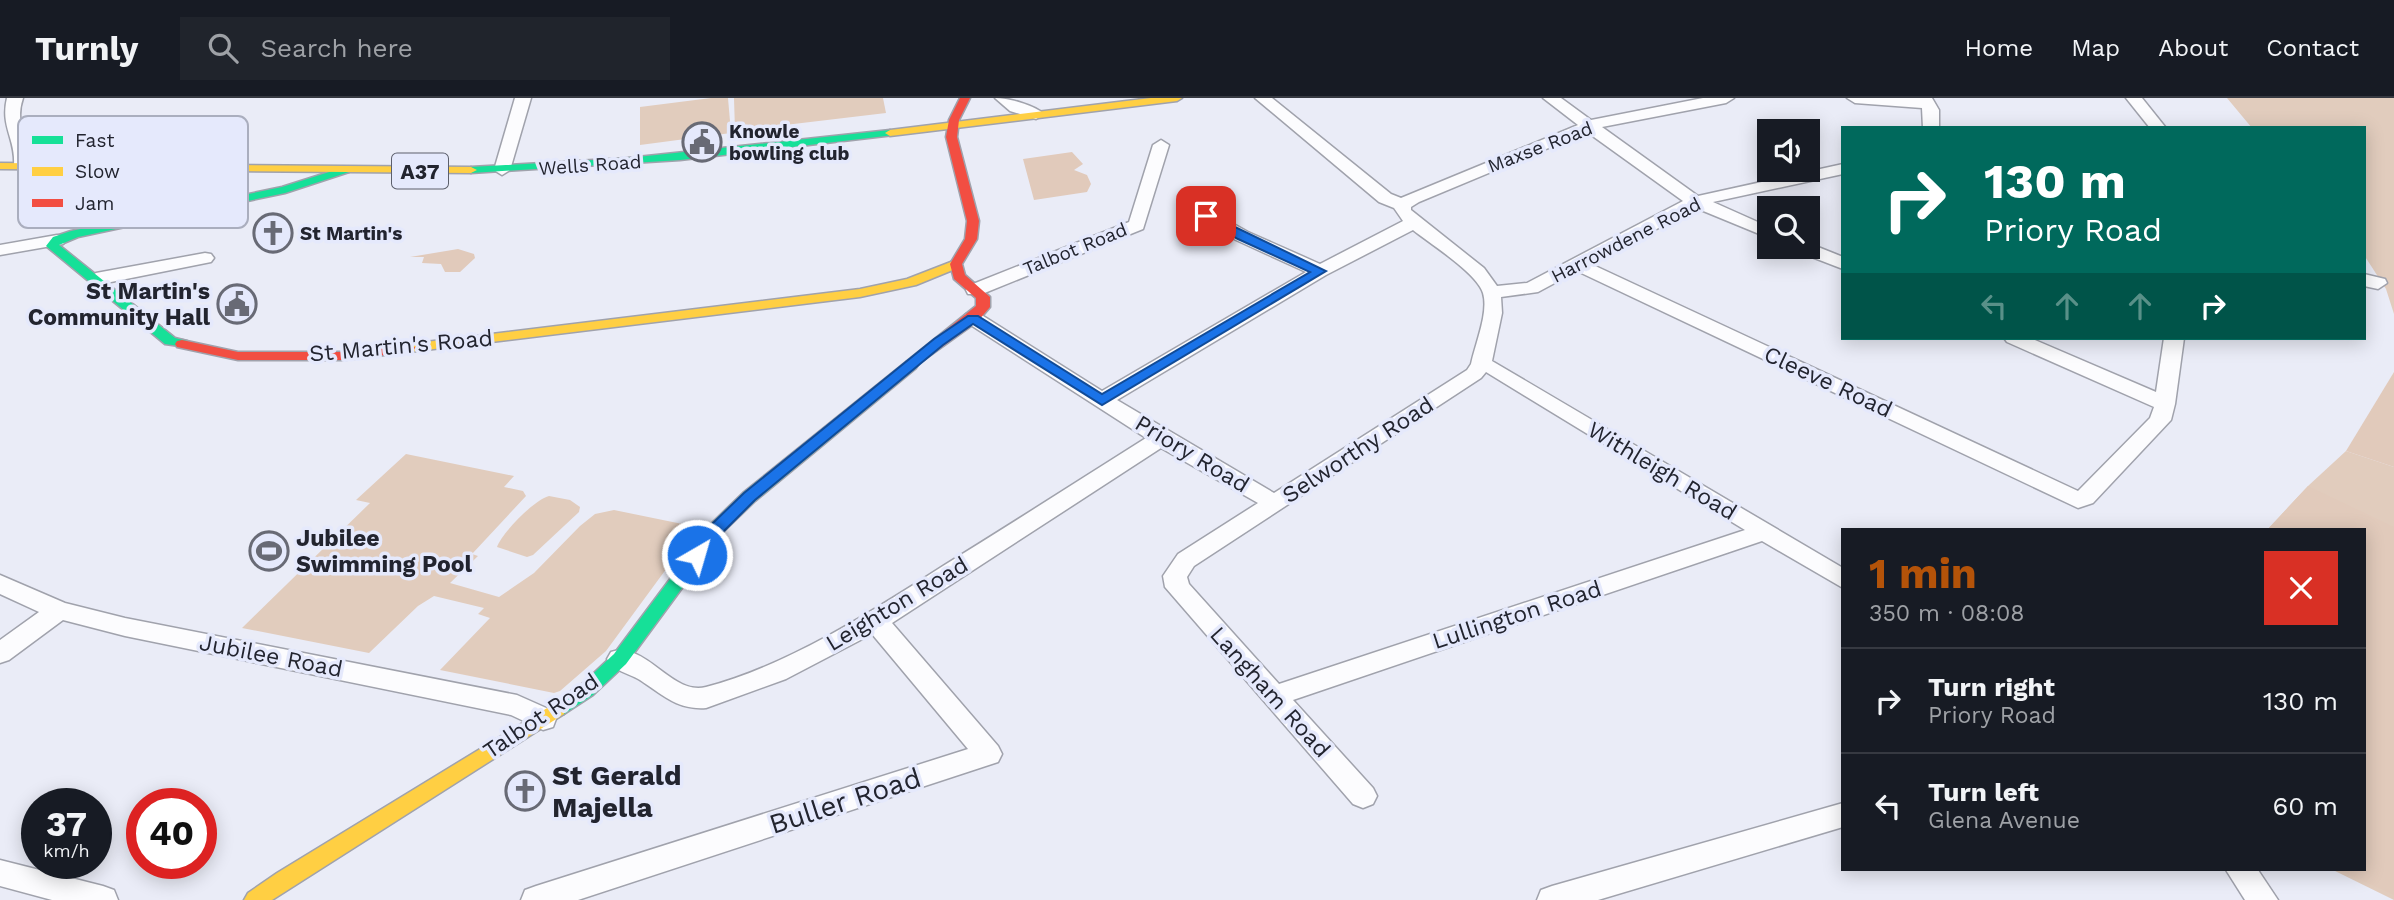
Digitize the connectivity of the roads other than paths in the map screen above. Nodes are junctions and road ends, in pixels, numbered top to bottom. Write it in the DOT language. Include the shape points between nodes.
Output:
graph roads {
  1 [pos="15,98"];
  2 [pos="523,98"];
  3 [pos="965,98"];
  4 [pos="1003,98"];
  5 [pos="1177,98"];
  6 [pos="1263,98"];
  7 [pos="1551,98"];
  8 [pos="1726,98"];
  9 [pos="1855,98"];
  10 [pos="2134,98"];
  11 [pos="1926,101"];
  12 [pos="1037,114"];
  13 [pos="952,124"];
  14 [pos="1590,125"];
  15 [pos="1931,126"];
  16 [pos="2156,126"];
  17 [pos="18,141"];
  18 [pos="1161,145"];
  19 [pos="0,166"];
  20 [pos="18,166"];
  21 [pos="248,169"];
  22 [pos="1841,169"];
  23 [pos="345,170"];
  24 [pos="502,170"];
  25 [pos="248,198"];
  26 [pos="1696,201"];
  27 [pos="1402,205"];
  28 [pos="1188,206"];
  29 [pos="1414,222"];
  30 [pos="104,228"];
  31 [pos="1757,228"];
  32 [pos="57,240"];
  33 [pos="0,250"];
  34 [pos="1820,254"];
  35 [pos="205,258"];
  36 [pos="1841,263"];
  37 [pos="956,264"];
  38 [pos="1577,264"];
  39 [pos="1320,271"];
  40 [pos="96,279"];
  41 [pos="975,290"];
  42 [pos="1492,292"];
  43 [pos="973,318"];
  44 [pos="2019,340"];
  45 [pos="2174,340"];
  46 [pos="1481,364"];
  47 [pos="1102,400"];
  48 [pos="2165,404"];
  49 [pos="1161,438"];
  50 [pos="1275,503"];
  51 [pos="1760,531"];
  52 [pos="1841,578"];
  53 [pos="0,584"];
  54 [pos="1177,587"];
  55 [pos="59,610"];
  56 [pos="876,621"];
  57 [pos="0,653"];
  58 [pos="620,659"];
  59 [pos="1273,696"];
  60 [pos="543,719"];
  61 [pos="1363,796"];
  62 [pos="1841,816"];
  63 [pos="2242,871"];
  64 [pos="0,873"];
  65 [pos="103,900"];
  66 [pos="255,900"];
  67 [pos="536,900"];
  68 [pos="1552,900"];
  69 [pos="2263,900"];
  1 -- 17 [label="street" via="9,123"];
  2 -- 24 [label="street"];
  3 -- 13 [label="main road"];
  4 -- 12 [label="street"];
  5 -- 12 [label="main road, Wells Road / A37"];
  6 -- 27 [label="street" via="1385,198"];
  7 -- 14 [label="street"];
  8 -- 14 [label="street, Maxse Road"];
  9 -- 11 [label="street"];
  10 -- 16 [label="street"];
  11 -- 15 [label="street"];
  12 -- 13 [label="main road, Wells Road / A37"];
  13 -- 24 [label="main road, Wells Road / A37" via="687,157"];
  13 -- 37 [label="main road" via="954,154 973,225 971,239"];
  14 -- 26 [label="street"];
  14 -- 27 [label="street, Maxse Road"];
  18 -- 41 [label="street, Talbot Road" via="1137,225"];
  19 -- 20 [label="main road, Wells Road / A37"];
  21 -- 23 [label="main road, Wells Road / A37"];
  22 -- 26 [label="street, Harrowdene Road"];
  23 -- 24 [label="main road, Wells Road / A37"];
  23 -- 25 [label="main road"];
  26 -- 31 [label="street"];
  26 -- 38 [label="street, Harrowdene Road"];
  27 -- 29 [label="street"];
  28 -- 39 [label="street"];
  29 -- 39 [label="street"];
  29 -- 42 [label="street" via="1477,272"];
  30 -- 32 [label="main road"];
  32 -- 33 [label="street"];
  32 -- 40 [label="main road, St Martin's Road" via="52,246"];
  34 -- 36 [label="street"];
  35 -- 40 [label="street"];
  37 -- 40 [label="main road, St Martin's Road" via="911,282 860,293 344,356 238,356 170,341"];
  37 -- 41 [label="main road" via="959,276"];
  38 -- 42 [label="street, Harrowdene Road" via="1531,288"];
  38 -- 48 [label="street, Cleeve Road" via="2078,500 2160,419"];
  39 -- 47 [label="street"];
  41 -- 43 [label="main road" via="983,297 983,307"];
  42 -- 46 [label="street"];
  43 -- 47 [label="street, Priory Road"];
  43 -- 58 [label="main road, Talbot Road" via="749,496 711,536"];
  44 -- 48 [label="street"];
  45 -- 48 [label="street"];
  46 -- 50 [label="street, Selworthy Road" via="1465,380"];
  46 -- 51 [label="street, Withleigh Road"];
  47 -- 49 [label="street, Priory Road"];
  49 -- 50 [label="street, Priory Road"];
  49 -- 56 [label="street, Leighton Road"];
  50 -- 54 [label="street, Selworthy Road" via="1186,560 1175,576"];
  51 -- 52 [label="street, Withleigh Road"];
  51 -- 59 [label="street, Lullington Road"];
  53 -- 55 [label="street, Jubilee Road"];
  54 -- 59 [label="street, Langham Road"];
  55 -- 57 [label="street"];
  55 -- 60 [label="street, Jubilee Road" via="517,706"];
  56 -- 58 [label="street, Leighton Road" via="777,672 706,698 676,693"];
  56 -- 67 [label="street, Buller Road" via="988,754"];
  58 -- 60 [label="main road, Talbot Road" via="587,690"];
  59 -- 61 [label="street, Langham Road"];
  60 -- 66 [label="main road, Talbot Road"];
  62 -- 68 [label="street"];
  63 -- 69 [label="street"];
  64 -- 65 [label="street"];
}
